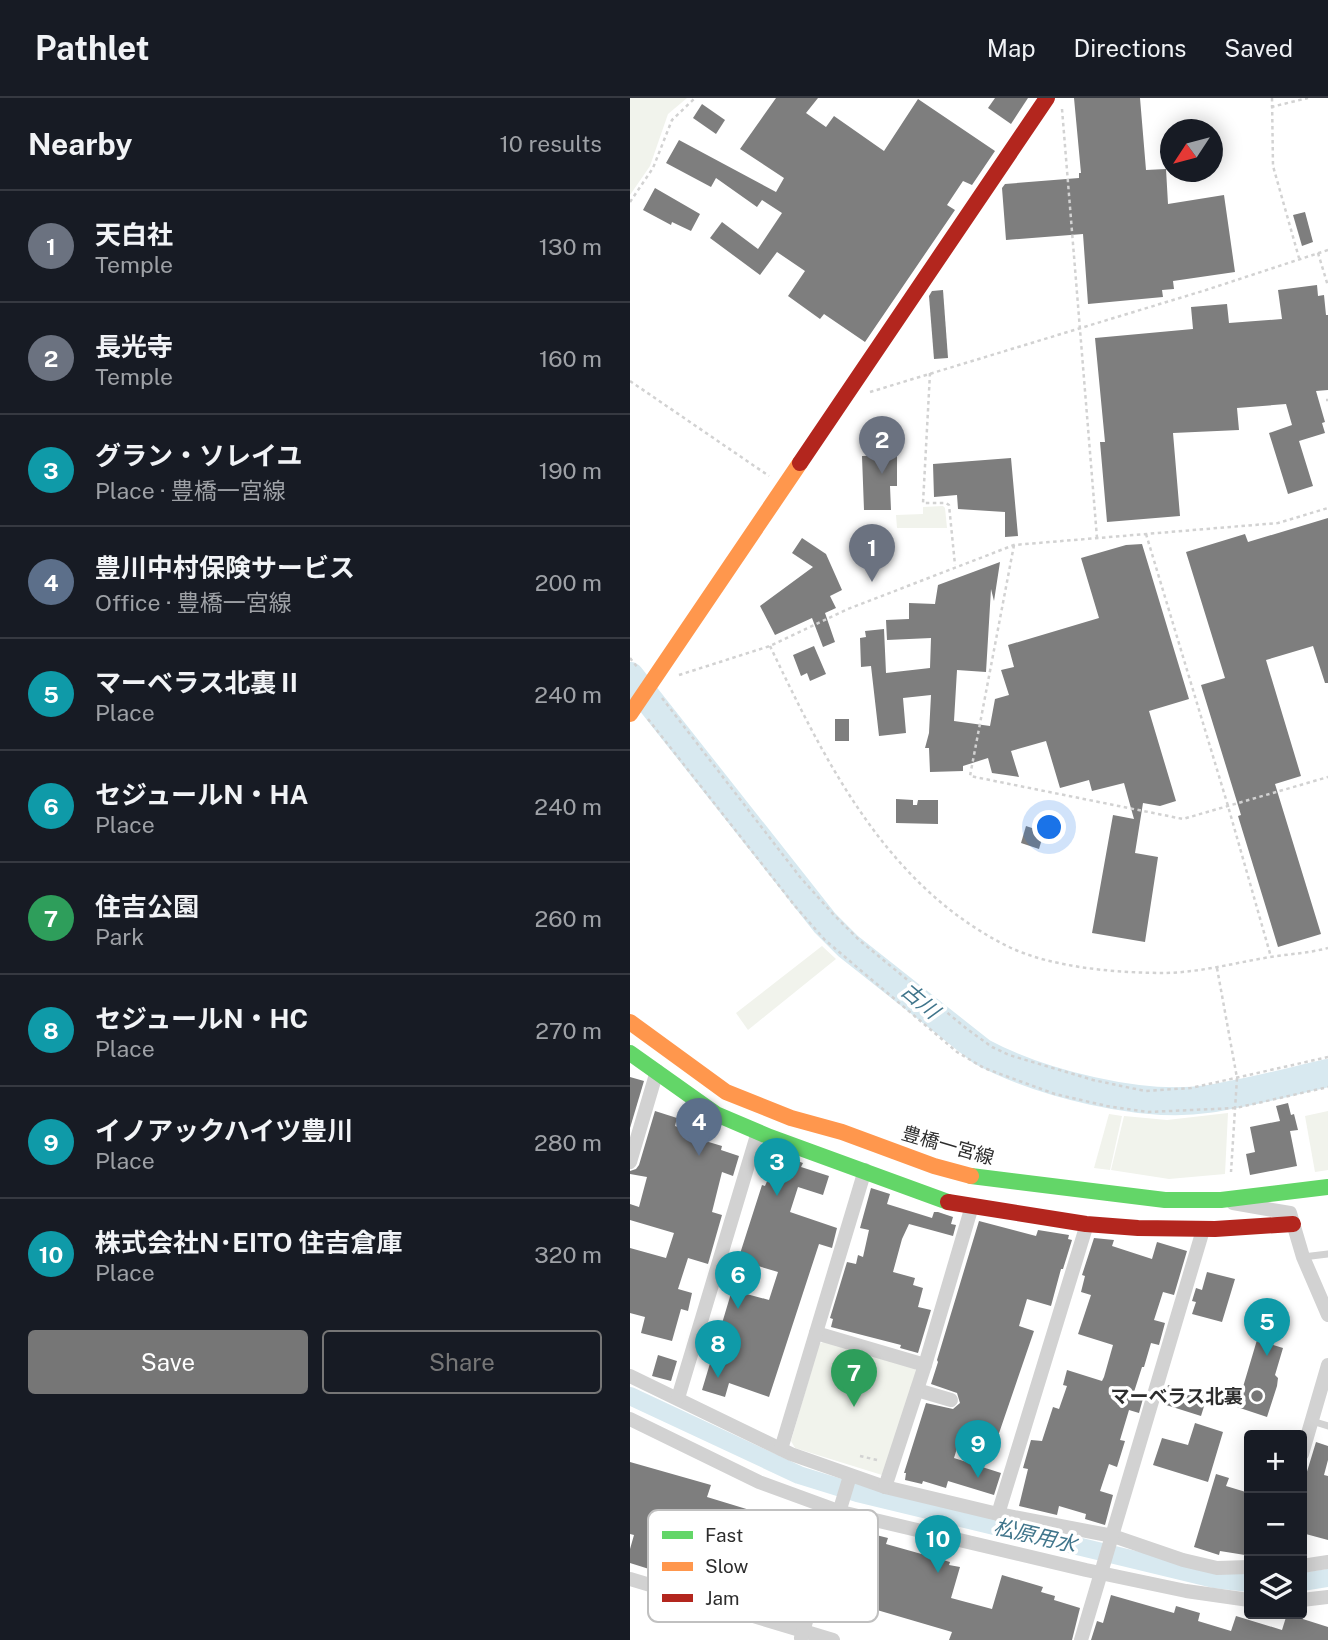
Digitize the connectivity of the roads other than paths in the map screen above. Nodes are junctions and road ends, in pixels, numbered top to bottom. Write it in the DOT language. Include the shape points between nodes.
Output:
graph roads {
  1 [pos="1047,98"];
  2 [pos="635,707"];
  3 [pos="630,1022"];
  4 [pos="630,1053"];
  5 [pos="657,1070"];
  6 [pos="758,1132"];
  7 [pos="630,1162"];
  8 [pos="865,1170"];
  9 [pos="1328,1186"];
  10 [pos="1221,1200"];
  11 [pos="972,1206"];
  12 [pos="1087,1224"];
  13 [pos="1293,1224"];
  14 [pos="1203,1230"];
  15 [pos="1328,1254"];
  16 [pos="1303,1257"];
  17 [pos="1328,1315"];
  18 [pos="816,1333"];
  19 [pos="925,1365"];
  20 [pos="1328,1365"];
  21 [pos="630,1376"];
  22 [pos="917,1390"];
  23 [pos="678,1398"];
  24 [pos="951,1400"];
  25 [pos="630,1419"];
  26 [pos="1311,1421"];
  27 [pos="1328,1426"];
  28 [pos="1307,1436"];
  29 [pos="781,1448"];
  30 [pos="850,1479"];
  31 [pos="885,1487"];
  32 [pos="841,1509"];
  33 [pos="845,1510"];
  34 [pos="998,1514"];
  35 [pos="878,1518"];
  36 [pos="1112,1539"];
  37 [pos="1328,1562"];
  38 [pos="1307,1565"];
  39 [pos="1244,1567"];
  40 [pos="1104,1570"];
  41 [pos="630,1579"];
  42 [pos="648,1585"];
  43 [pos="1328,1597"];
  44 [pos="1244,1599"];
  45 [pos="1307,1599"];
  46 [pos="762,1622"];
  47 [pos="802,1635"];
  48 [pos="833,1640"];
  49 [pos="1081,1640"];
  1 -- 2 [label="street"];
  3 -- 10 [label="street, 豊橋一宮線" via="726,1092 934,1166 979,1179 1111,1195"];
  4 -- 5 [label="street"];
  5 -- 6 [label="street" via="716,1114"];
  5 -- 7 [label="street"];
  6 -- 8 [label="street"];
  6 -- 23 [label="street"];
  8 -- 11 [label="street" via="954,1204"];
  8 -- 18 [label="street"];
  9 -- 10 [label="street, 豊橋一宮線"];
  10 -- 13 [label="street" via="1282,1210 1290,1213"];
  11 -- 12 [label="street"];
  11 -- 19 [label="street"];
  12 -- 14 [label="street"];
  12 -- 34 [label="street"];
  13 -- 14 [label="street"];
  13 -- 16 [label="street"];
  14 -- 36 [label="street"];
  15 -- 16 [label="lane"];
  16 -- 17 [label="street"];
  18 -- 19 [label="street"];
  18 -- 29 [label="street"];
  19 -- 22 [label="street"];
  20 -- 26 [label="street"];
  21 -- 23 [label="street"];
  22 -- 24 [label="street"];
  22 -- 31 [label="street"];
  23 -- 29 [label="street"];
  25 -- 32 [label="street" via="759,1482"];
  26 -- 27 [label="lane"];
  26 -- 28 [label="street"];
  29 -- 30 [label="street"];
  30 -- 31 [label="street"];
  30 -- 32 [label="street"];
  31 -- 34 [label="street"];
  32 -- 33 [label="street"];
  34 -- 36 [label="street"];
  35 -- 40 [label="street"];
  36 -- 39 [label="street" via="1217,1568"];
  36 -- 40 [label="street"];
  37 -- 38 [label="street"];
  40 -- 44 [label="street" via="1186,1591"];
  40 -- 49 [label="street"];
  41 -- 42 [label="street"];
  43 -- 45 [label="street"];
  46 -- 47 [label="street"];
  47 -- 48 [label="street"];
}
